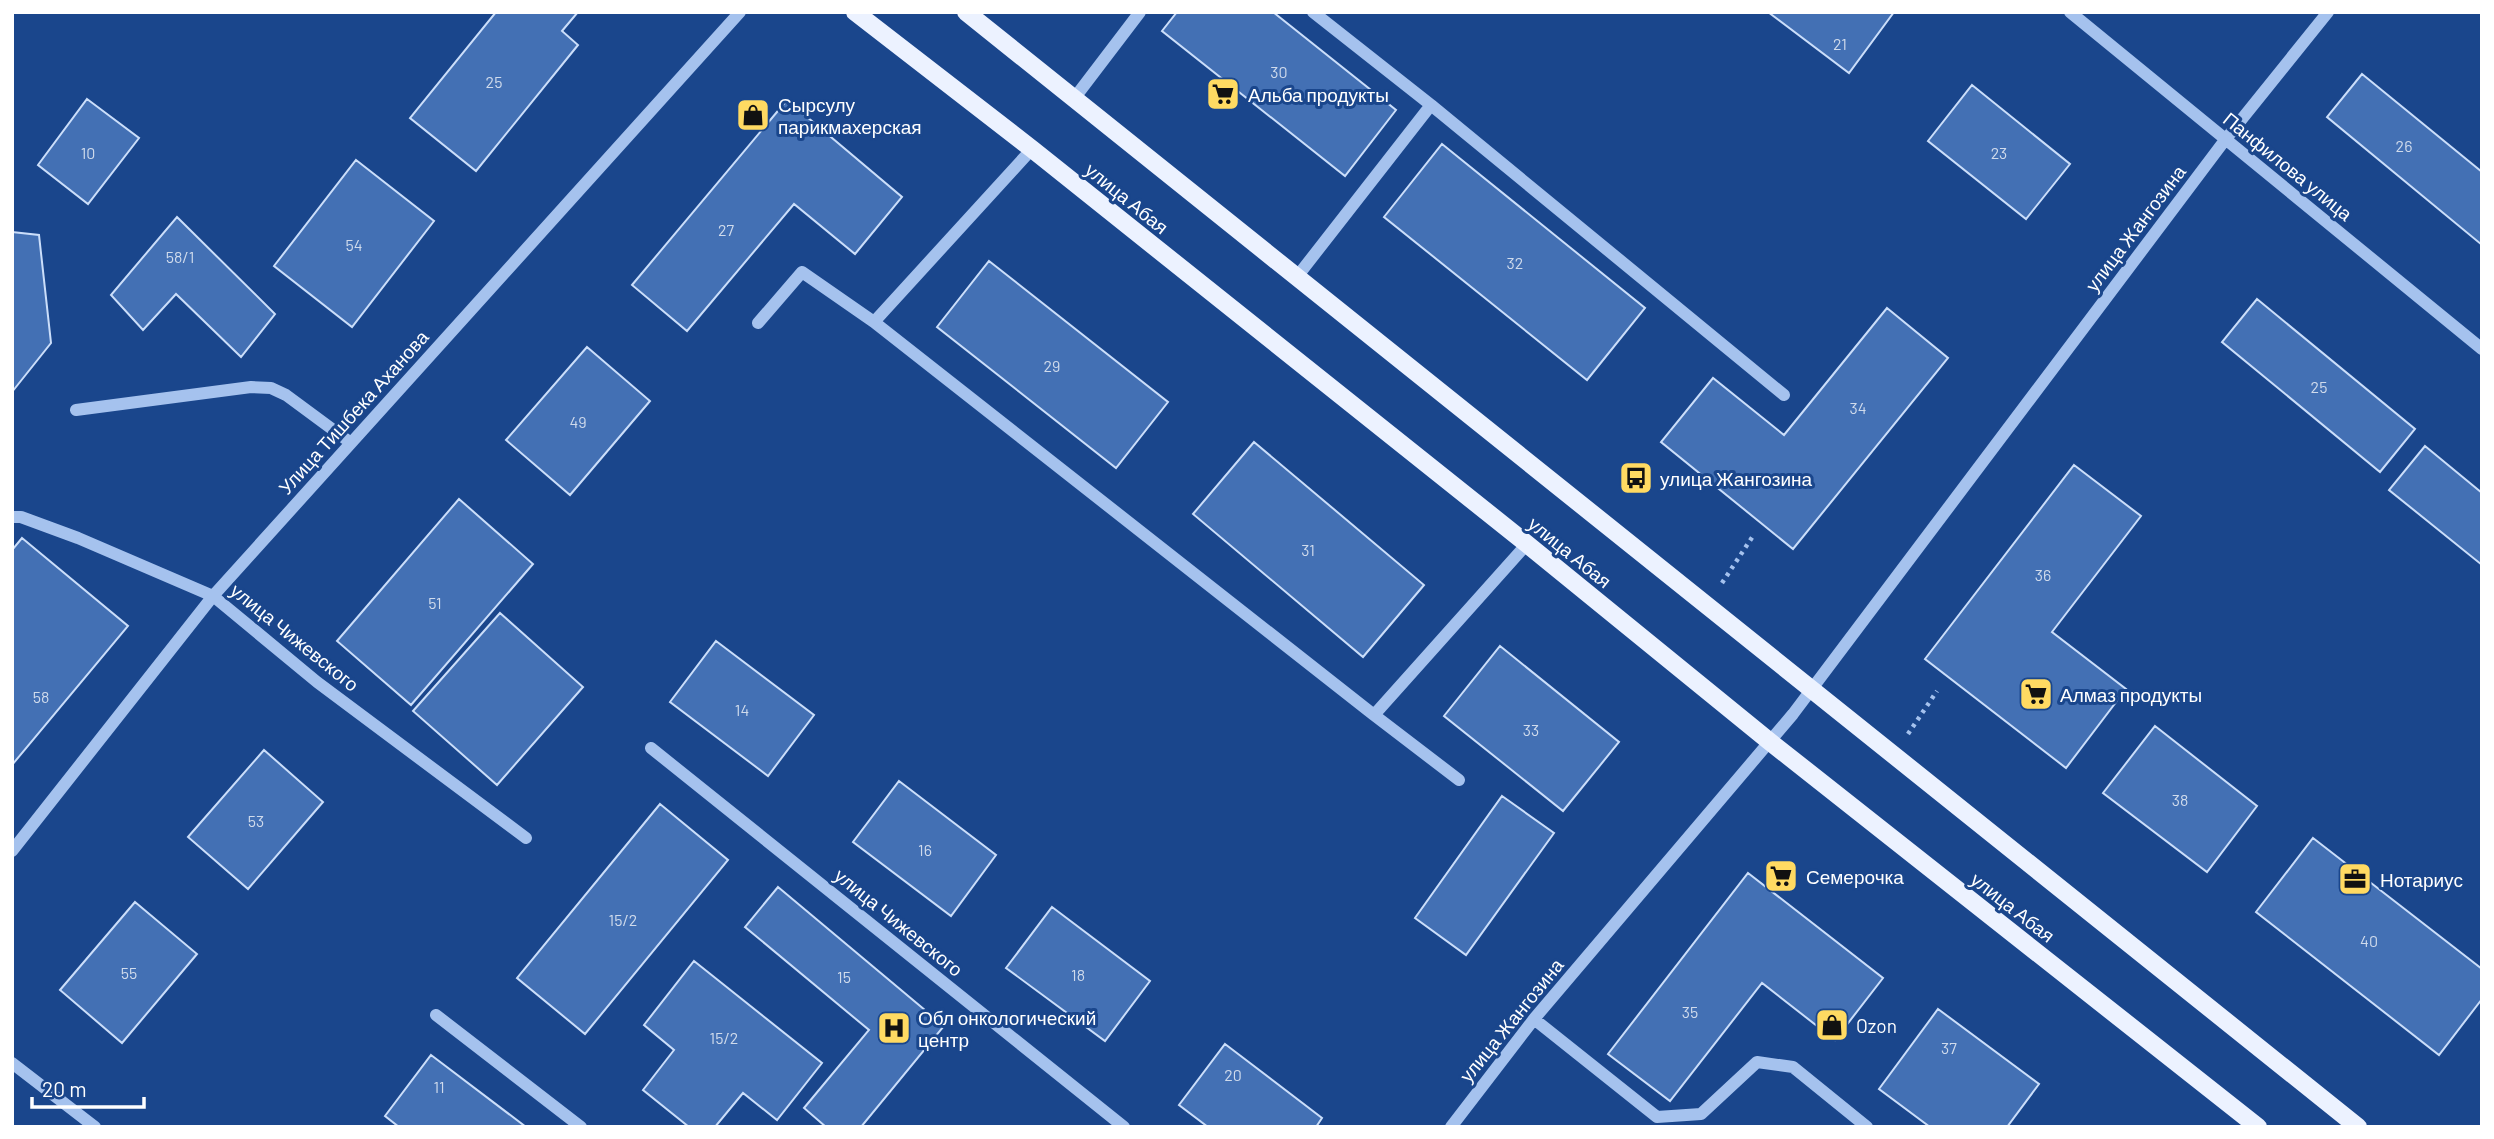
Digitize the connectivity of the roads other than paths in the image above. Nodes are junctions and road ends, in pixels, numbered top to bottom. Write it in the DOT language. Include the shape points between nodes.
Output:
graph roads {
  1 [pos="740,12"];
  2 [pos="855,12"];
  3 [pos="966,12"];
  4 [pos="1140,12"];
  5 [pos="1313,12"];
  6 [pos="2070,12"];
  7 [pos="2328,12"];
  8 [pos="1073,100"];
  9 [pos="1431,105"];
  10 [pos="2225,140"];
  11 [pos="1032,149"];
  12 [pos="1296,278"];
  13 [pos="874,322"];
  14 [pos="758,323"];
  15 [pos="2482,349"];
  16 [pos="1784,395"];
  17 [pos="76,410"];
  18 [pos="351,443"];
  19 [pos="17,517"];
  20 [pos="12,527"];
  21 [pos="1527,544"];
  22 [pos="213,596"];
  23 [pos="1812,690"];
  24 [pos="1374,715"];
  25 [pos="1769,741"];
  26 [pos="650,748"];
  27 [pos="1459,780"];
  28 [pos="526,838"];
  29 [pos="12,851"];
  30 [pos="436,1015"];
  31 [pos="1534,1019"];
  32 [pos="12,1063"];
  33 [pos="95,1127"];
  34 [pos="581,1127"];
  35 [pos="1124,1127"];
  36 [pos="1451,1127"];
  37 [pos="1867,1127"];
  38 [pos="2258,1127"];
  39 [pos="2358,1127"];
  1 -- 18 [label="street, Улица Тишбека Аханова"];
  2 -- 11 [label="main road, улица Абая"];
  3 -- 8 [label="main road"];
  4 -- 8 [label="street"];
  5 -- 9 [label="street"];
  6 -- 10 [label="street, Панфилова улица"];
  7 -- 10 [label="street, улица Жангозина"];
  8 -- 12 [label="main road"];
  9 -- 12 [label="street"];
  9 -- 16 [label="street"];
  10 -- 15 [label="street, Панфилова улица"];
  10 -- 23 [label="street, улица Жангозина"];
  11 -- 13 [label="street"];
  11 -- 21 [label="main road, улица Абая"];
  12 -- 23 [label="main road"];
  13 -- 14 [label="street" via="802,272"];
  13 -- 24 [label="street"];
  17 -- 18 [label="street" via="271,388"];
  18 -- 22 [label="street, Улица Тишбека Аханова"];
  19 -- 20 [label="street"];
  19 -- 22 [label="street, улица Чижевского" via="79,538"];
  21 -- 24 [label="street"];
  21 -- 25 [label="main road, улица Абая"];
  22 -- 28 [label="street, улица Чижевского" via="317,682"];
  22 -- 29 [label="street, Улица Тишбека Аханова"];
  23 -- 25 [label="street, улица Жангозина"];
  23 -- 39 [label="main road"];
  24 -- 27 [label="street"];
  25 -- 31 [label="street, улица Жангозина"];
  25 -- 38 [label="main road, улица Абая"];
  26 -- 35 [label="street, улица Чижевского"];
  30 -- 34 [label="street"];
  31 -- 36 [label="street, улица Жангозина"];
  31 -- 37 [label="street" via="1657,1117 1701,1114 1757,1062 1793,1068"];
  32 -- 33 [label="street"];
}
